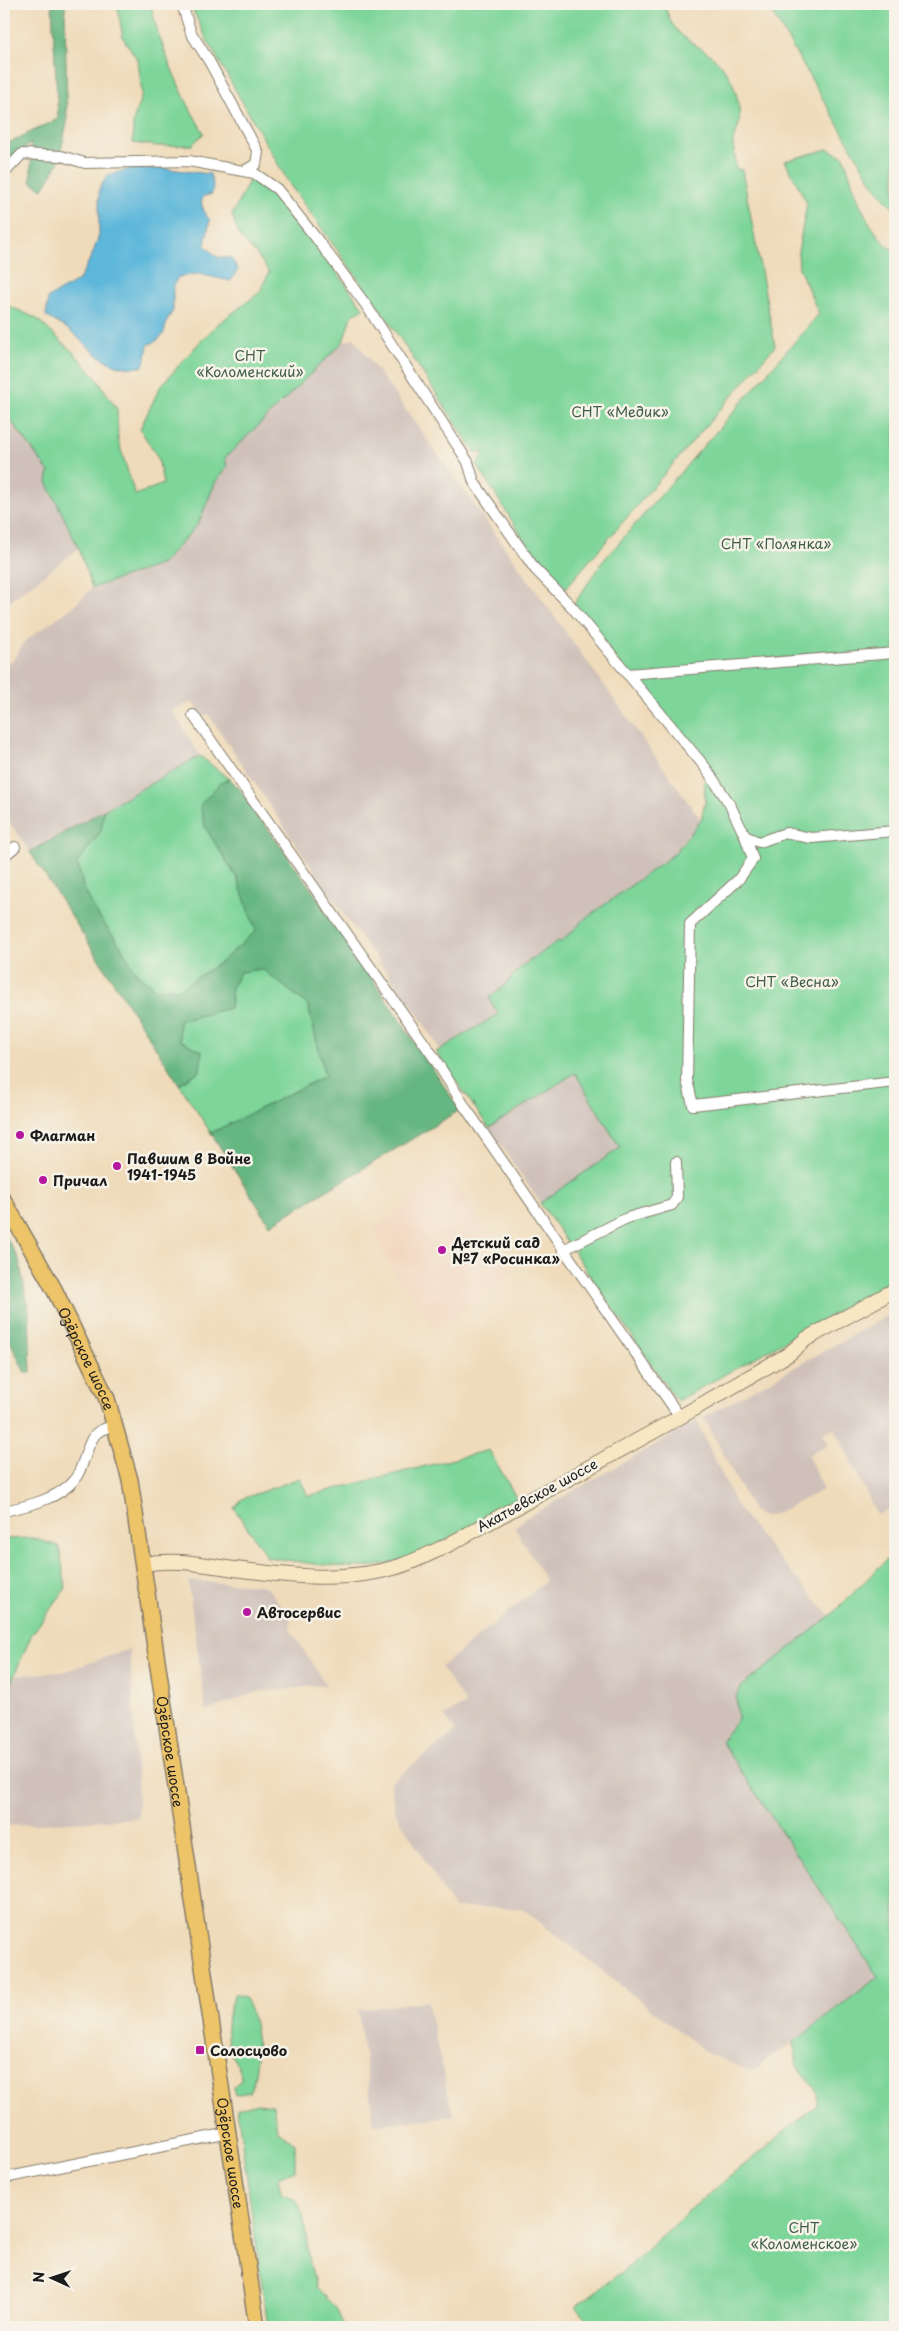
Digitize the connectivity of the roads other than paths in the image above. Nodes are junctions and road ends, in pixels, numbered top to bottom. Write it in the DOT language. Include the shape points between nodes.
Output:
graph roads {
  1 [pos="182,4"];
  2 [pos="246,170"];
  3 [pos="4,173"];
  4 [pos="895,653"];
  5 [pos="627,674"];
  6 [pos="192,715"];
  7 [pos="895,831"];
  8 [pos="745,836"];
  9 [pos="16,847"];
  10 [pos="4,856"];
  11 [pos="895,1082"];
  12 [pos="676,1162"];
  13 [pos="4,1201"];
  14 [pos="563,1250"];
  15 [pos="895,1290"];
  16 [pos="680,1417"];
  17 [pos="116,1425"];
  18 [pos="4,1511"];
  19 [pos="144,1564"];
  20 [pos="228,2133"];
  21 [pos="4,2178"];
  22 [pos="257,2327"];
  1 -- 2 [label="street" via="191,33 258,152 256,164"];
  2 -- 3 [label="street" via="189,161 85,163 61,156 22,154"];
  2 -- 5 [label="street" via="278,189 325,250 366,305 468,462 474,482 519,548"];
  4 -- 5 [label="street"];
  5 -- 8 [label="street" via="704,767 729,803"];
  6 -- 14 [label="street" via="436,1060"];
  7 -- 8 [label="street" via="811,838 786,833 759,842"];
  8 -- 11 [label="street" via="753,860 738,880 690,924 687,1080 693,1105"];
  9 -- 10 [label="street"];
  12 -- 14 [label="street" via="677,1197 672,1205 626,1218"];
  13 -- 17 [label="main road, Озёрское шоссе" via="79,1339"];
  14 -- 16 [label="street"];
  15 -- 16 [label="main road, Акатьевское шоссе" via="806,1339 789,1354"];
  16 -- 19 [label="main road, Акатьевское шоссе" via="450,1544 398,1567 328,1578 276,1575 170,1560"];
  17 -- 18 [label="street" via="97,1432 74,1482 56,1494"];
  17 -- 19 [label="main road, Озёрское шоссе" via="130,1480"];
  19 -- 20 [label="main road, Озёрское шоссе"];
  20 -- 21 [label="street"];
  20 -- 22 [label="main road, Озёрское шоссе"];
}
